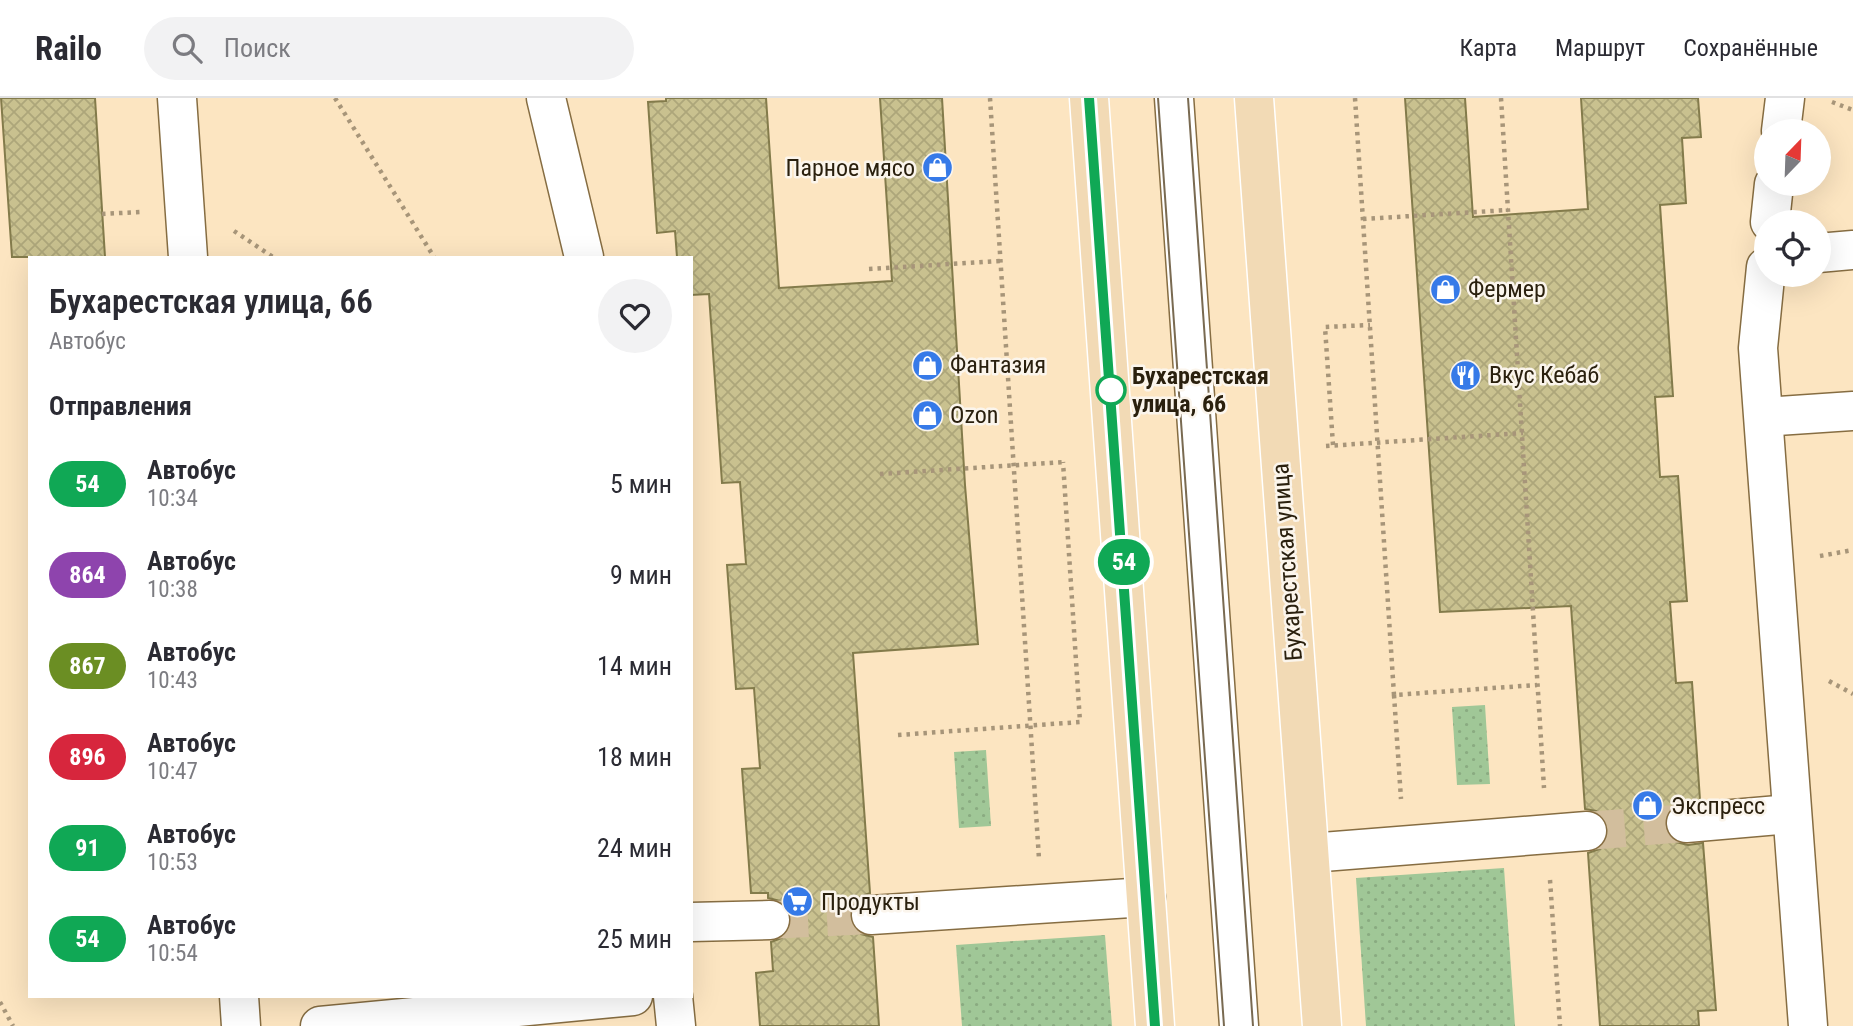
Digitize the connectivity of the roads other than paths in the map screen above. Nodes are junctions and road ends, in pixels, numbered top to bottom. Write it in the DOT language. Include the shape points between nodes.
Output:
graph roads {
  1 [pos="177,98"];
  2 [pos="546,98"];
  3 [pos="1089,98"];
  4 [pos="1174,98"];
  5 [pos="1254,98"];
  6 [pos="1786,98"];
  7 [pos="1783,119"];
  8 [pos="1853,250"];
  9 [pos="1831,252"];
  10 [pos="188,256"];
  11 [pos="584,256"];
  12 [pos="1764,287"];
  13 [pos="1853,411"];
  14 [pos="1764,417"];
  15 [pos="1791,814"];
  16 [pos="1685,824"];
  17 [pos="1587,831"];
  18 [pos="1310,853"];
  19 [pos="1146,897"];
  20 [pos="871,915"];
  21 [pos="770,920"];
  22 [pos="693,922"];
  23 [pos="239,998"];
  24 [pos="612,998"];
  25 [pos="673,998"];
  26 [pos="241,1026"];
  27 [pos="320,1026"];
  28 [pos="676,1026"];
  29 [pos="1155,1026"];
  30 [pos="1240,1026"];
  31 [pos="1322,1026"];
  32 [pos="1808,1026"];
  1 -- 10 [label="lane"];
  2 -- 11 [label="lane"];
  3 -- 19 [label="main road"];
  4 -- 30 [label="lane"];
  5 -- 18 [label="main road, Бухарестская улица"];
  6 -- 7 [label="lane"];
  8 -- 9 [label="lane"];
  12 -- 14 [label="lane" via="1758,348"];
  13 -- 14 [label="lane"];
  14 -- 15 [label="lane"];
  15 -- 16 [label="lane"];
  15 -- 32 [label="lane"];
  17 -- 18 [label="lane"];
  18 -- 31 [label="main road, Бухарестская улица"];
  19 -- 20 [label="lane"];
  19 -- 29 [label="main road"];
  21 -- 22 [label="lane"];
  23 -- 26 [label="lane"];
  24 -- 27 [label="lane"];
  25 -- 28 [label="lane"];
}
